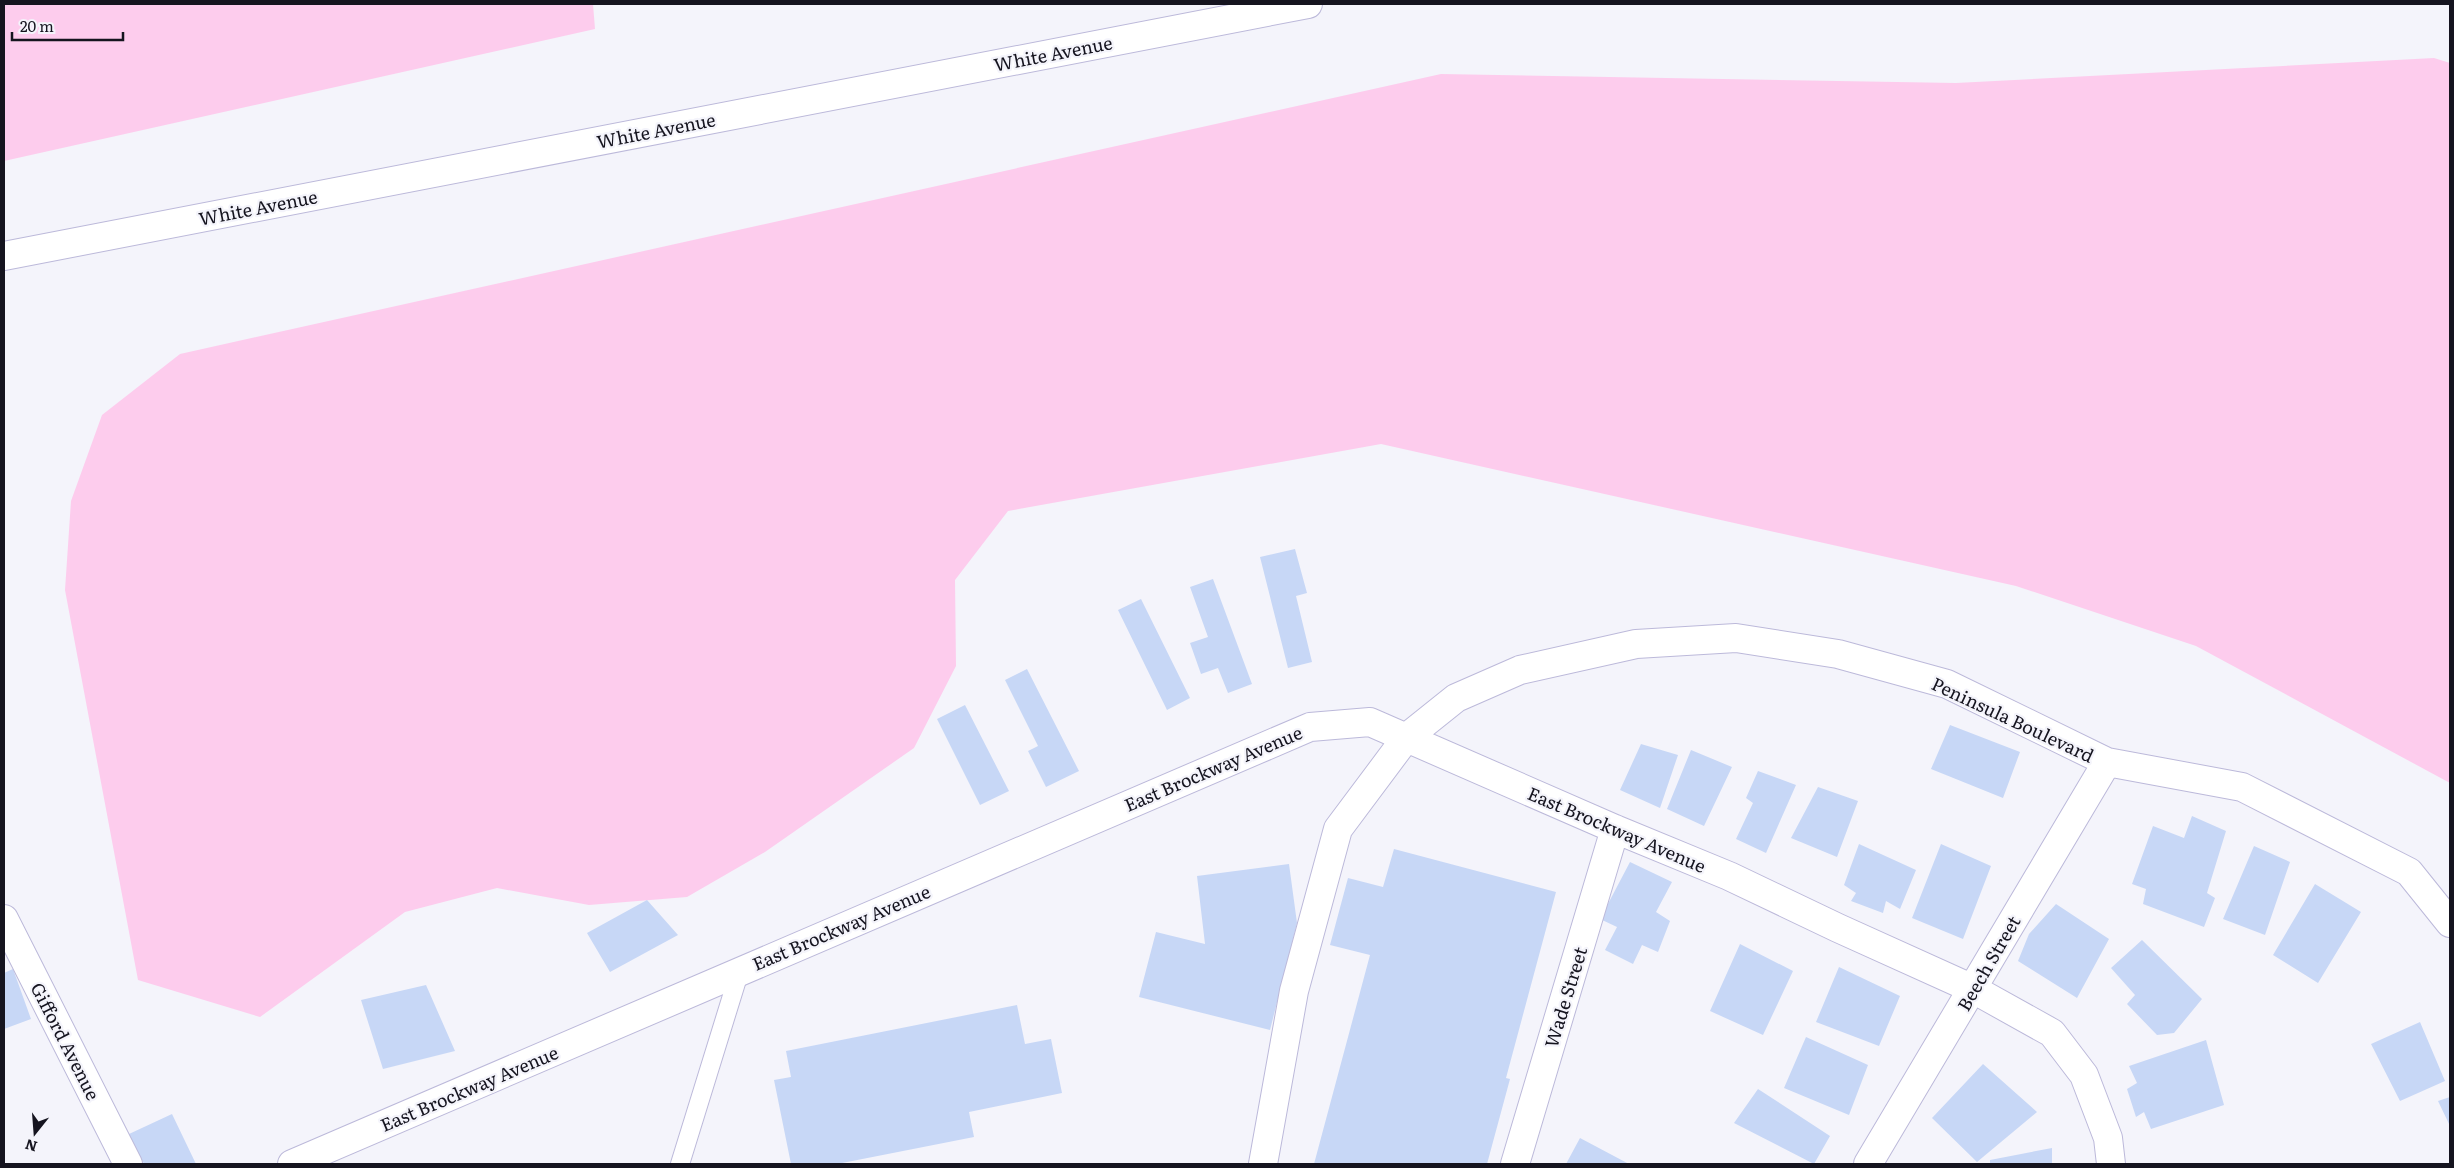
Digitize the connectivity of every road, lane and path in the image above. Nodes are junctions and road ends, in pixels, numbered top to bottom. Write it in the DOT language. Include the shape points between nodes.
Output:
graph roads {
  1 [pos="1308,4"];
  2 [pos="4,256"];
  3 [pos="1406,738"];
  4 [pos="2107,762"];
  5 [pos="1615,829"];
  6 [pos="4,919"];
  7 [pos="2450,923"];
  8 [pos="740,970"];
  9 [pos="1973,989"];
  10 [pos="128,1164"];
  11 [pos="292,1164"];
  12 [pos="680,1164"];
  13 [pos="1264,1164"];
  14 [pos="1515,1164"];
  15 [pos="1868,1164"];
  16 [pos="2111,1164"];
  1 -- 2 [label="street, White Avenue"];
  3 -- 4 [label="street, Peninsula Boulevard" via="1456,698 1520,670 1636,644 1736,638 1838,654 1947,684"];
  3 -- 5 [label="street, East Brockway Avenue"];
  3 -- 8 [label="street, East Brockway Avenue" via="1370,722 1310,727"];
  3 -- 13 [label="street, Peninsula Boulevard" via="1338,829 1294,992"];
  4 -- 7 [label="street, Peninsula Boulevard" via="2242,787 2409,872"];
  4 -- 9 [label="street, Beech Street"];
  5 -- 9 [label="street, East Brockway Avenue" via="1729,876"];
  5 -- 14 [label="street, Wade Street"];
  6 -- 10 [label="street, Gifford Avenue"];
  8 -- 11 [label="street, East Brockway Avenue"];
  8 -- 12 [label="lane"];
  9 -- 15 [label="street, Beech Street"];
  9 -- 16 [label="street, East Brockway Avenue" via="2052,1032 2084,1075 2108,1138"];
}
